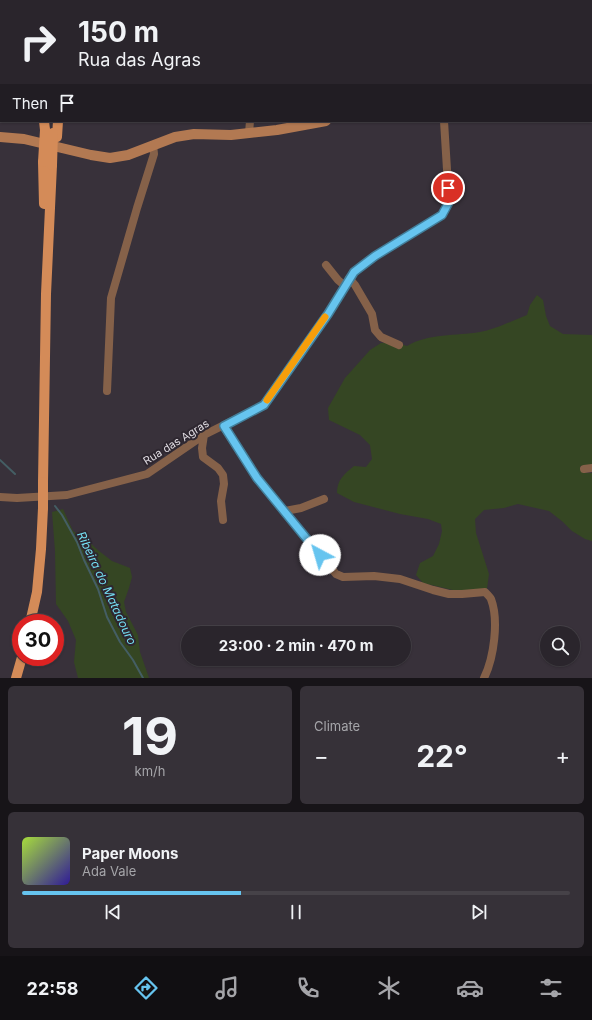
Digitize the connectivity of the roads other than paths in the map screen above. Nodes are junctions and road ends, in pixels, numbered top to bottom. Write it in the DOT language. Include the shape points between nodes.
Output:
graph roads {
  1 [pos="250,122"];
  2 [pos="321,122"];
  3 [pos="444,122"];
  4 [pos="49,128"];
  5 [pos="249,133"];
  6 [pos="0,137"];
  7 [pos="153,146"];
  8 [pos="326,265"];
  9 [pos="347,282"];
  10 [pos="399,345"];
  11 [pos="107,390"];
  12 [pos="224,426"];
  13 [pos="204,435"];
  14 [pos="0,497"];
  15 [pos="324,499"];
  16 [pos="285,512"];
  17 [pos="223,520"];
  18 [pos="32,614"];
  19 [pos="19,666"];
  20 [pos="16,678"];
  21 [pos="484,678"];
  1 -- 5 [label="street"];
  2 -- 5 [label="street"];
  3 -- 9 [label="street, Rua das Agras" via="449,202 442,215 375,256 354,272"];
  4 -- 18 [label="main road, bridge" via="43,508 41,549"];
  5 -- 7 [label="street" via="194,134"];
  6 -- 7 [label="street" via="24,139 110,158"];
  7 -- 11 [label="street" via="154,154 111,298"];
  8 -- 9 [label="street" via="338,280"];
  9 -- 10 [label="street" via="355,286 372,314 375,330 381,337"];
  9 -- 12 [label="street, Rua das Agras" via="328,314 264,405"];
  12 -- 13 [label="street, Rua das Agras"];
  12 -- 16 [label="street" via="257,478"];
  13 -- 14 [label="street, Rua das Agras" via="147,474 67,495"];
  13 -- 17 [label="street" via="203,457 224,475 221,501"];
  15 -- 16 [label="street"];
  16 -- 21 [label="street" via="336,574 343,577 374,576 400,579 449,594 485,592 493,607 495,628 491,659"];
  19 -- 20 [label="main road"];
}
